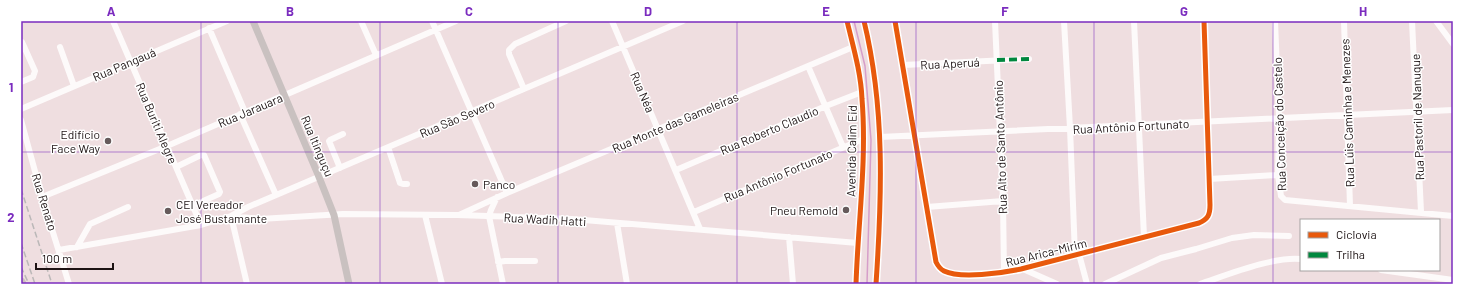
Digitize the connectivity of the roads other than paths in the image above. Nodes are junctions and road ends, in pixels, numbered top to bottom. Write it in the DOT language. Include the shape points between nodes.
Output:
graph roads {
  1 [pos="113,21"];
  2 [pos="227,21"];
  3 [pos="253,21"];
  4 [pos="361,21"];
  5 [pos="432,21"];
  6 [pos="456,21"];
  7 [pos="548,21"];
  8 [pos="566,21"];
  9 [pos="612,21"];
  10 [pos="683,21"];
  11 [pos="847,21"];
  12 [pos="864,21"];
  13 [pos="895,21"];
  14 [pos="995,21"];
  15 [pos="1064,21"];
  16 [pos="1134,21"];
  17 [pos="1204,21"];
  18 [pos="1276,21"];
  19 [pos="1344,21"];
  20 [pos="1412,21"];
  21 [pos="1436,21"];
  22 [pos="209,28"];
  23 [pos="551,28"];
  24 [pos="436,30"];
  25 [pos="22,42"];
  26 [pos="1453,44"];
  27 [pos="623,46"];
  28 [pos="60,47"];
  29 [pos="853,47"];
  30 [pos="376,56"];
  31 [pos="1029,59"];
  32 [pos="997,60"];
  33 [pos="131,62"];
  34 [pos="902,65"];
  35 [pos="808,66"];
  36 [pos="21,82"];
  37 [pos="74,86"];
  38 [pos="524,89"];
  39 [pos="862,92"];
  40 [pos="284,95"];
  41 [pos="826,106"];
  42 [pos="21,109"];
  43 [pos="1453,110"];
  44 [pos="471,112"];
  45 [pos="1417,112"];
  46 [pos="243,113"];
  47 [pos="1348,115"];
  48 [pos="1279,118"];
  49 [pos="21,120"];
  50 [pos="1207,122"];
  51 [pos="1140,125"];
  52 [pos="1070,128"];
  53 [pos="659,129"];
  54 [pos="1000,132"];
  55 [pos="343,134"];
  56 [pos="914,136"];
  57 [pos="880,137"];
  58 [pos="863,139"];
  59 [pos="167,146"];
  60 [pos="388,147"];
  61 [pos="844,147"];
  62 [pos="176,167"];
  63 [pos="340,168"];
  64 [pos="676,170"];
  65 [pos="1278,175"];
  66 [pos="319,177"];
  67 [pos="1209,178"];
  68 [pos="407,184"];
  69 [pos="507,193"];
  70 [pos="276,195"];
  71 [pos="42,197"];
  72 [pos="497,197"];
  73 [pos="1003,201"];
  74 [pos="192,206"];
  75 [pos="1350,206"];
  76 [pos="128,207"];
  77 [pos="926,207"];
  78 [pos="694,212"];
  79 [pos="1421,212"];
  80 [pos="334,215"];
  81 [pos="425,215"];
  82 [pos="457,215"];
  83 [pos="231,216"];
  84 [pos="490,216"];
  85 [pos="1453,216"];
  86 [pos="617,222"];
  87 [pos="201,225"];
  88 [pos="700,229"];
  89 [pos="1289,236"];
  90 [pos="789,237"];
  91 [pos="1144,237"];
  92 [pos="858,243"];
  93 [pos="77,247"];
  94 [pos="59,250"];
  95 [pos="1077,255"];
  96 [pos="1300,259"];
  97 [pos="535,261"];
  98 [pos="498,262"];
  99 [pos="1023,269"];
  100 [pos="1388,271"];
  101 [pos="1004,273"];
  102 [pos="1453,280"];
  103 [pos="69,284"];
  104 [pos="247,284"];
  105 [pos="350,284"];
  106 [pos="442,284"];
  107 [pos="503,284"];
  108 [pos="627,284"];
  109 [pos="793,284"];
  110 [pos="856,284"];
  111 [pos="876,284"];
  112 [pos="1057,284"];
  113 [pos="1087,284"];
  114 [pos="1105,284"];
  115 [pos="1200,284"];
  1 -- 33 [label="street, Rua Buriti Alegre"];
  2 -- 22 [label="street, Rua Pangauá"];
  3 -- 40 [label="main road, Rua Itinguçu"];
  4 -- 30 [label="street"];
  5 -- 24 [label="street"];
  6 -- 24 [label="street, Rua Jarauara"];
  7 -- 23 [label="street"];
  8 -- 23 [label="street"];
  9 -- 27 [label="street, Rua Néa"];
  10 -- 27 [label="street, Rua São Severo"];
  11 -- 29 [label="main road, Avenida Calim Eid"];
  12 -- 57 [label="main road" via="876,87"];
  13 -- 34 [label="street, Rua Arica-Mirim"];
  14 -- 32 [label="street, Rua Alto de Santo Antônio"];
  15 -- 52 [label="street"];
  16 -- 51 [label="street"];
  17 -- 50 [label="street, Rua Arica-Mirim"];
  18 -- 48 [label="street, Rua Conceição do Castelo"];
  19 -- 47 [label="street, Rua Lúis Caminha e Menezes"];
  20 -- 45 [label="street, Rua Pastoril de Nanuque"];
  21 -- 26 [label="street"];
  22 -- 33 [label="street, Rua Pangauá"];
  22 -- 46 [label="street"];
  23 -- 38 [label="street" via="515,44 509,50"];
  24 -- 30 [label="street, Rua Jarauara"];
  24 -- 44 [label="street"];
  25 -- 36 [label="street" via="35,71 33,77"];
  27 -- 38 [label="street, Rua São Severo"];
  27 -- 53 [label="street, Rua Néa"];
  28 -- 37 [label="street"];
  29 -- 35 [label="street, Rua Monte das Gameleiras"];
  29 -- 39 [label="main road, Avenida Calim Eid"];
  30 -- 40 [label="street, Rua Jarauara"];
  31 -- 32 [label="street, Rua Aperuá"];
  32 -- 34 [label="street, Rua Aperuá"];
  32 -- 54 [label="street, Rua Alto de Santo Antônio"];
  33 -- 37 [label="street, Rua Pangauá"];
  33 -- 59 [label="street, Rua Buriti Alegre"];
  34 -- 56 [label="street, Rua Arica-Mirim"];
  35 -- 41 [label="street"];
  35 -- 53 [label="street, Rua Monte das Gameleiras"];
  37 -- 42 [label="street, Rua Pangauá"];
  38 -- 44 [label="street, Rua São Severo"];
  39 -- 41 [label="street, Rua Roberto Claudio"];
  39 -- 58 [label="main road, Avenida Calim Eid"];
  40 -- 46 [label="street, Rua Jarauara"];
  40 -- 66 [label="main road, Rua Itinguçu"];
  41 -- 61 [label="street"];
  41 -- 64 [label="street, Rua Roberto Claudio"];
  43 -- 45 [label="street, Rua Antônio Fortunato"];
  44 -- 60 [label="street, Rua São Severo"];
  44 -- 69 [label="street"];
  45 -- 47 [label="street, Rua Antônio Fortunato"];
  45 -- 79 [label="street, Rua Pastoril de Nanuque"];
  46 -- 59 [label="street, Rua Jarauara"];
  46 -- 70 [label="street"];
  47 -- 48 [label="street, Rua Antônio Fortunato"];
  47 -- 75 [label="street, Rua Lúis Caminha e Menezes"];
  48 -- 50 [label="street, Rua Antônio Fortunato"];
  48 -- 65 [label="street, Rua Conceição do Castelo"];
  49 -- 71 [label="street, Rua Renato"];
  50 -- 51 [label="street, Rua Antônio Fortunato"];
  50 -- 67 [label="street, Rua Arica-Mirim"];
  51 -- 52 [label="street, Rua Antônio Fortunato"];
  51 -- 91 [label="street"];
  52 -- 54 [label="street, Rua Antônio Fortunato"];
  52 -- 95 [label="street"];
  53 -- 64 [label="street, Rua Néa"];
  53 -- 69 [label="street, Rua Monte das Gameleiras"];
  54 -- 56 [label="street, Rua Antônio Fortunato"];
  54 -- 73 [label="street, Rua Alto de Santo Antônio"];
  55 -- 63 [label="street" via="329,141"];
  56 -- 57 [label="street, Rua Antônio Fortunato"];
  56 -- 77 [label="street, Rua Arica-Mirim"];
  57 -- 111 [label="main road" via="880,235"];
  58 -- 61 [label="street, Rua Antônio Fortunato"];
  58 -- 92 [label="main road, Avenida Calim Eid"];
  59 -- 62 [label="street, Rua Buriti Alegre"];
  59 -- 71 [label="street, Rua Jarauara"];
  60 -- 63 [label="street, Rua São Severo"];
  60 -- 68 [label="street" via="400,183"];
  61 -- 78 [label="street, Rua Antônio Fortunato"];
  62 -- 74 [label="street, Rua Buriti Alegre"];
  62 -- 74 [label="street" via="204,155 220,193"];
  63 -- 66 [label="street, Rua São Severo"];
  64 -- 78 [label="street, Rua Néa"];
  65 -- 67 [label="street"];
  65 -- 75 [label="street, Rua Conceição do Castelo" via="1281,196 1285,200"];
  66 -- 70 [label="street, Rua São Severo"];
  66 -- 80 [label="main road, Rua Itinguçu"];
  67 -- 91 [label="street, Rua Arica-Mirim" via="1210,213 1207,219"];
  69 -- 72 [label="street, Rua Monte das Gameleiras"];
  70 -- 83 [label="street, Rua São Severo"];
  71 -- 94 [label="street, Rua Renato"];
  72 -- 82 [label="street, Rua Monte das Gameleiras"];
  72 -- 84 [label="street"];
  73 -- 77 [label="street"];
  73 -- 101 [label="street, Rua Alto de Santo Antônio"];
  74 -- 87 [label="street, Rua Buriti Alegre"];
  75 -- 79 [label="street, Rua Conceição do Castelo"];
  76 -- 93 [label="street" via="90,224"];
  77 -- 101 [label="street, Rua Arica-Mirim" via="936,262 941,269 963,274"];
  78 -- 88 [label="street, Rua Néa"];
  79 -- 85 [label="street, Rua Conceição do Castelo"];
  80 -- 81 [label="street, Rua Wadih Hatti"];
  80 -- 83 [label="street, Rua Wadih Hatti" via="260,219"];
  80 -- 105 [label="main road, Rua Itinguçu"];
  81 -- 82 [label="street, Rua Wadih Hatti"];
  81 -- 106 [label="street"];
  82 -- 84 [label="street, Rua Wadih Hatti"];
  83 -- 87 [label="street"];
  83 -- 104 [label="street"];
  84 -- 86 [label="street, Rua Wadih Hatti"];
  84 -- 98 [label="street"];
  86 -- 88 [label="street, Rua Wadih Hatti"];
  86 -- 108 [label="street"];
  87 -- 93 [label="street"];
  88 -- 90 [label="street, Rua Wadih Hatti"];
  89 -- 114 [label="street" via="1254,235 1232,238 1161,258"];
  90 -- 92 [label="street, Rua Wadih Hatti"];
  90 -- 109 [label="street"];
  91 -- 95 [label="street, Rua Arica-Mirim"];
  92 -- 110 [label="main road, Avenida Calim Eid"];
  93 -- 94 [label="street"];
  94 -- 103 [label="street, Rua Renato"];
  95 -- 99 [label="street, Rua Arica-Mirim"];
  95 -- 113 [label="street"];
  96 -- 115 [label="street" via="1284,259"];
  97 -- 98 [label="street"];
  98 -- 107 [label="street"];
  99 -- 101 [label="street, Rua Arica-Mirim"];
  99 -- 112 [label="street"];
  100 -- 102 [label="street"];
}
